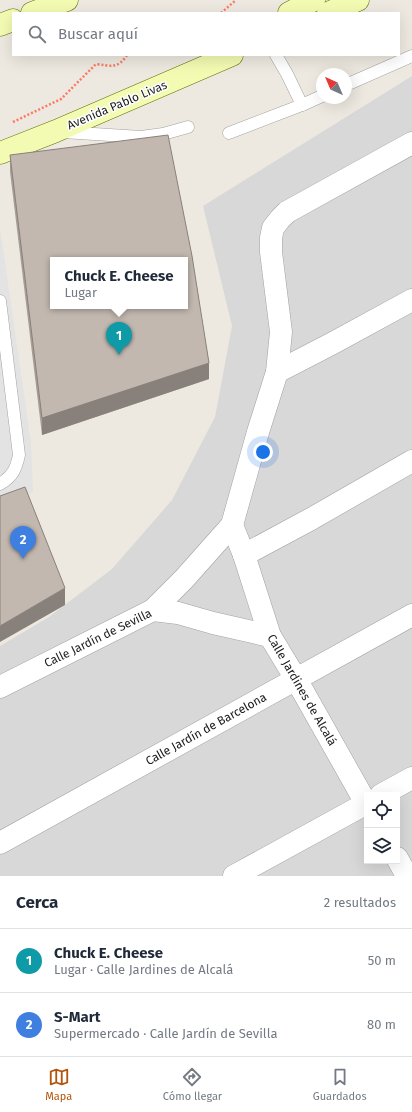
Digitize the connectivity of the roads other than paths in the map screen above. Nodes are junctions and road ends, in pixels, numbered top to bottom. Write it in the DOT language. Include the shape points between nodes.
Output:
graph roads {
  1 [pos="67,0"];
  2 [pos="314,0"];
  3 [pos="358,0"];
  4 [pos="35,12"];
  5 [pos="291,12"];
  6 [pos="330,12"];
  7 [pos="12,20"];
  8 [pos="0,25"];
  9 [pos="196,56"];
  10 [pos="230,56"];
  11 [pos="277,56"];
  12 [pos="412,56"];
  13 [pos="352,82"];
  14 [pos="154,89"];
  15 [pos="316,99"];
  16 [pos="302,105"];
  17 [pos="188,127"];
  18 [pos="56,132"];
  19 [pos="229,133"];
  20 [pos="412,143"];
  21 [pos="0,153"];
  22 [pos="412,300"];
  23 [pos="0,301"];
  24 [pos="277,372"];
  25 [pos="412,461"];
  26 [pos="0,484"];
  27 [pos="232,525"];
  28 [pos="244,555"];
  29 [pos="153,610"];
  30 [pos="412,615"];
  31 [pos="270,636"];
  32 [pos="296,679"];
  33 [pos="0,687"];
  34 [pos="412,778"];
  35 [pos="365,792"];
  36 [pos="386,792"];
  37 [pos="364,804"];
  38 [pos="0,843"];
  39 [pos="400,863"];
  40 [pos="234,876"];
  41 [pos="407,876"];
  1 -- 4 [label="main road"];
  2 -- 5 [label="main road"];
  3 -- 6 [label="main road"];
  7 -- 8 [label="main road"];
  9 -- 14 [label="main road"];
  10 -- 14 [label="main road, Avenida Pablo Livas"];
  11 -- 16 [label="lane"];
  12 -- 13 [label="lane"];
  14 -- 18 [label="main road, Avenida Pablo Livas"];
  15 -- 16 [label="lane"];
  16 -- 19 [label="lane"];
  17 -- 18 [label="lane" via="141,137"];
  18 -- 21 [label="main road, Avenida Pablo Livas"];
  20 -- 24 [label="street" via="287,212 274,228 271,252 281,332"];
  22 -- 24 [label="street"];
  23 -- 26 [label="lane" via="19,455 16,468 8,479"];
  24 -- 27 [label="street"];
  25 -- 28 [label="street"];
  27 -- 28 [label="street, Calle Jardines de Alcalá"];
  27 -- 29 [label="street"];
  28 -- 31 [label="street, Calle Jardines de Alcalá"];
  29 -- 31 [label="street, Calle Jardín de Sevilla" via="178,613"];
  29 -- 33 [label="street, Calle Jardín de Sevilla"];
  30 -- 32 [label="street, Calle Jardín de Barcelona"];
  31 -- 32 [label="street, Calle Jardines de Alcalá"];
  32 -- 35 [label="street, Calle Jardines de Alcalá"];
  32 -- 38 [label="street, Calle Jardín de Barcelona"];
  34 -- 36 [label="street"];
  37 -- 40 [label="street"];
  39 -- 41 [label="street"];
}
